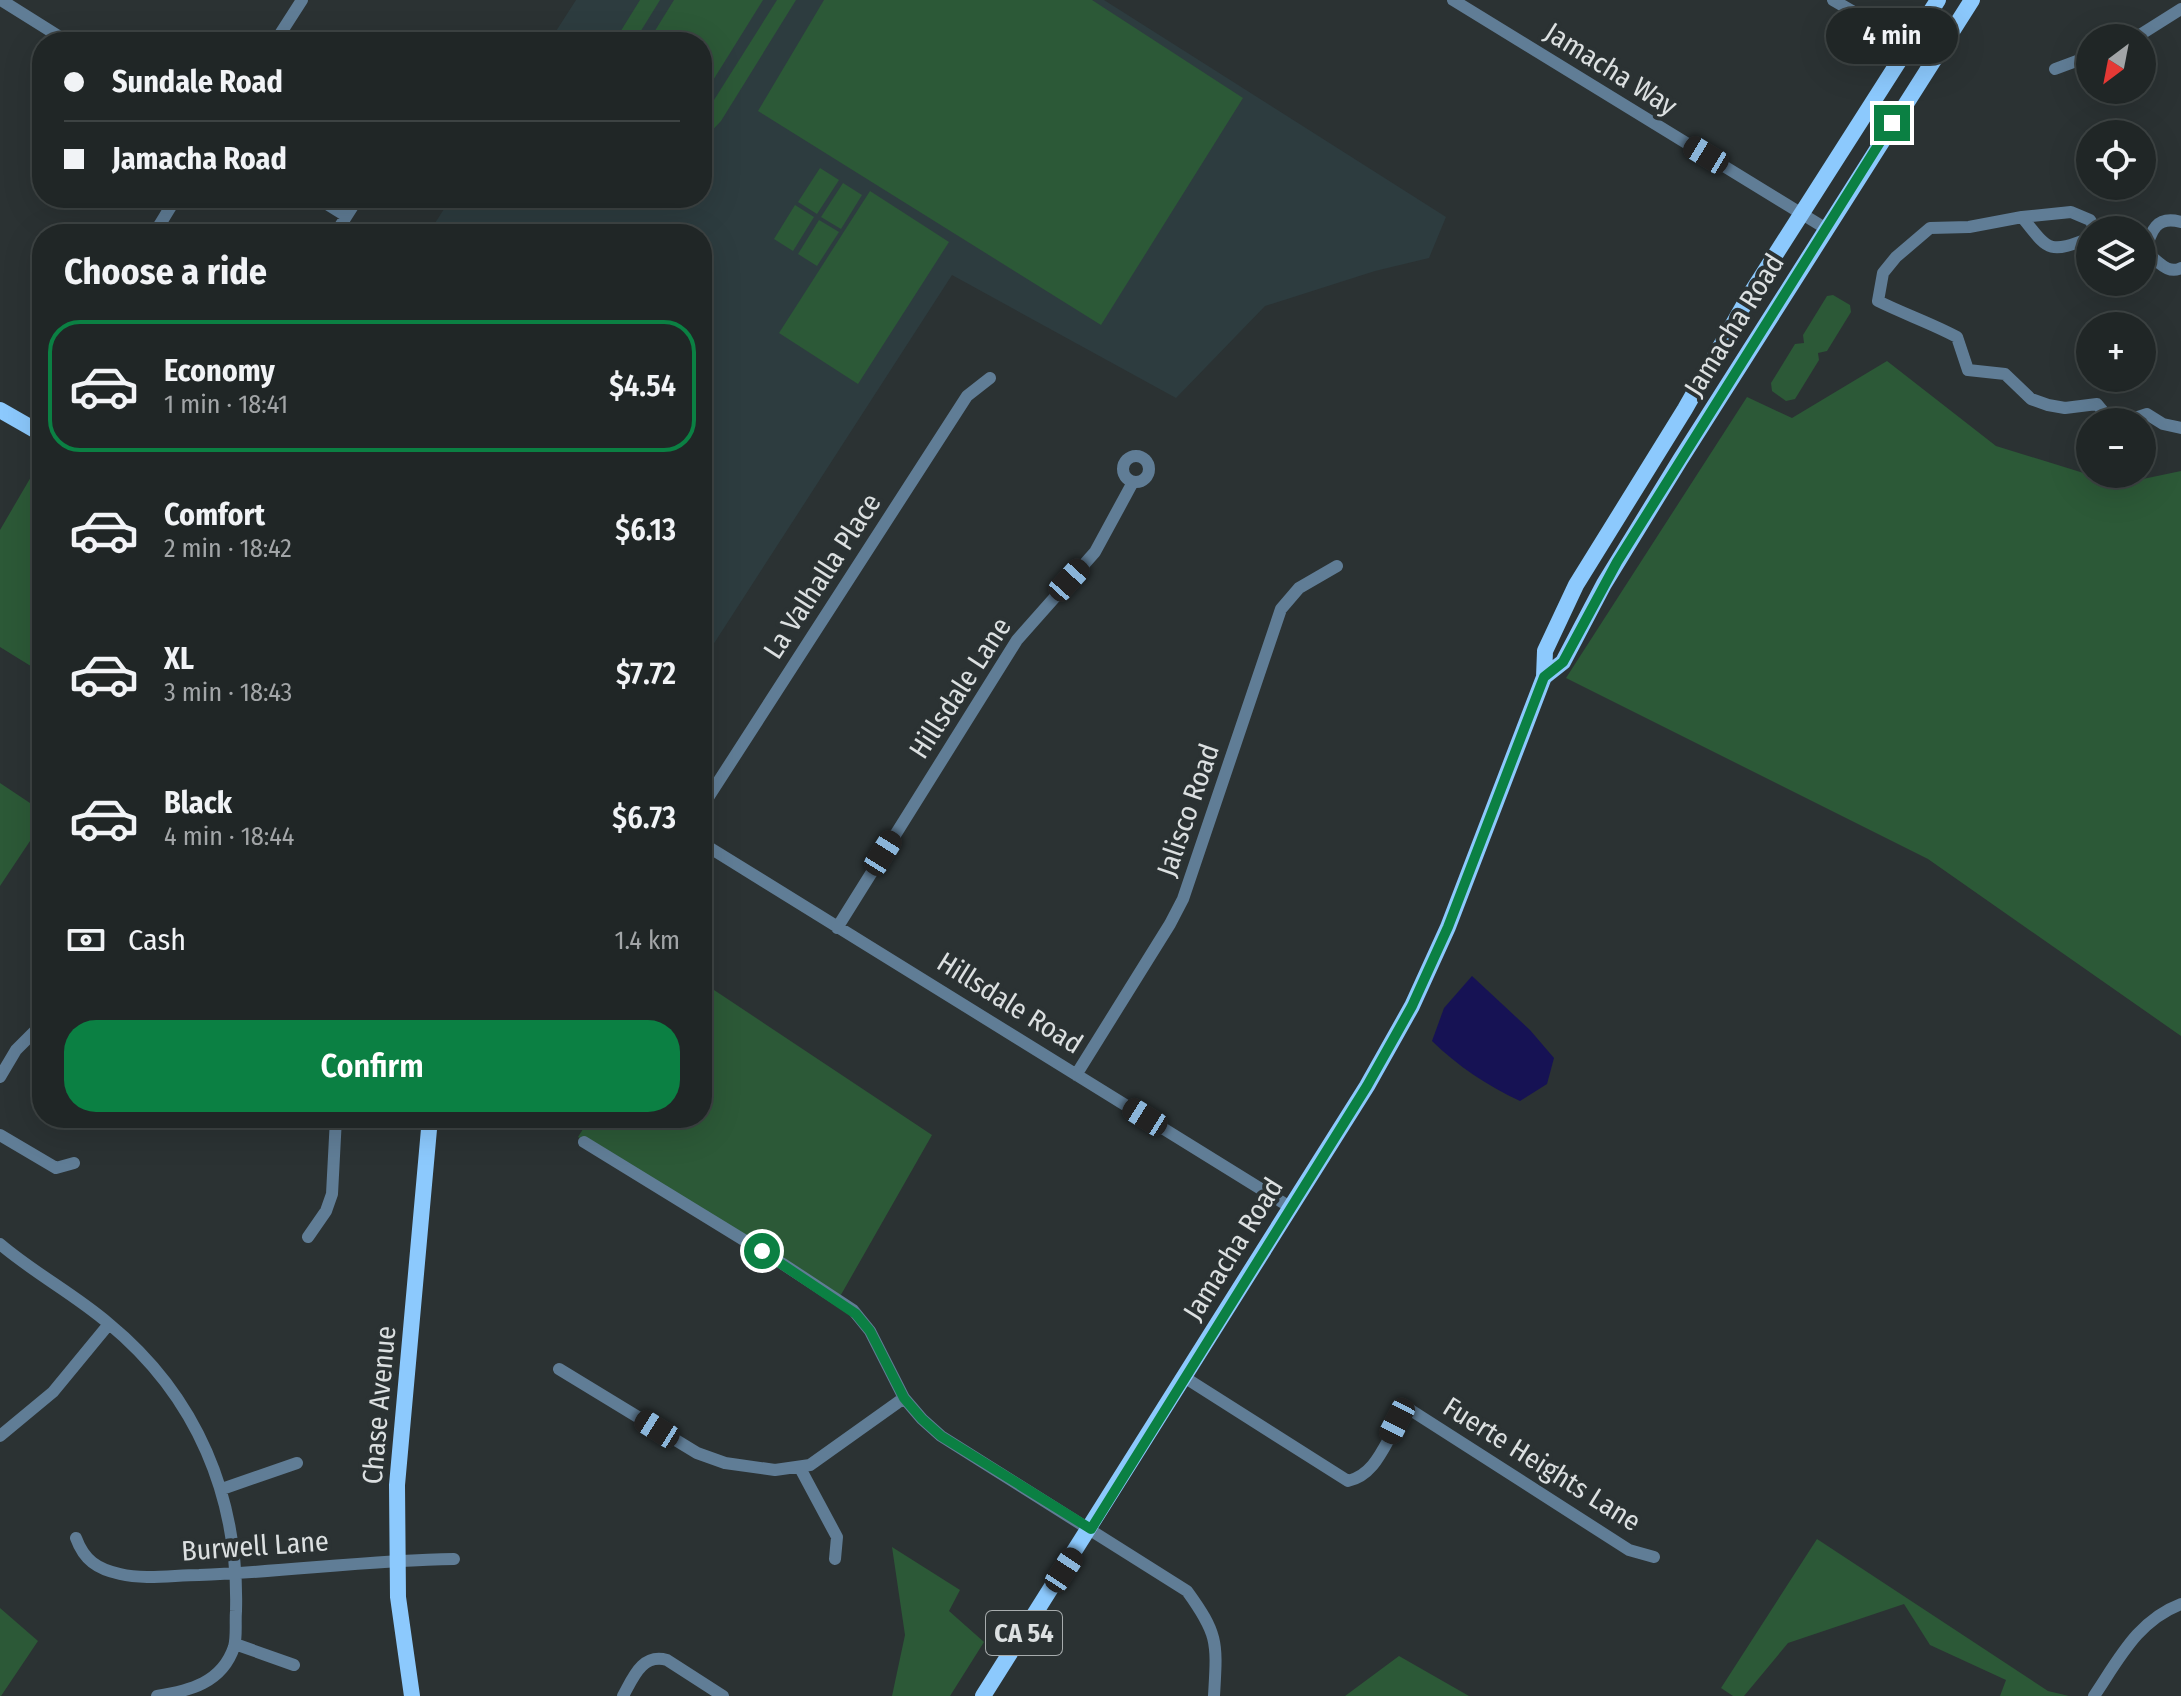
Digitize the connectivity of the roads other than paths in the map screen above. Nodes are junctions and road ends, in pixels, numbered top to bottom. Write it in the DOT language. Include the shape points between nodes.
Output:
graph roads {
  1 [pos="1,0"];
  2 [pos="302,0"];
  3 [pos="1453,0"];
  4 [pos="1833,0"];
  5 [pos="1938,0"];
  6 [pos="1972,0"];
  7 [pos="2181,9"];
  8 [pos="2156,25"];
  9 [pos="52,32"];
  10 [pos="281,32"];
  11 [pos="1909,44"];
  12 [pos="2076,61"];
  13 [pos="2055,69"];
  14 [pos="333,208"];
  15 [pos="351,208"];
  16 [pos="1800,215"];
  17 [pos="346,216"];
  18 [pos="2080,216"];
  19 [pos="2022,217"];
  20 [pos="2181,222"];
  21 [pos="341,224"];
  22 [pos="2156,225"];
  23 [pos="1825,228"];
  24 [pos="2076,244"];
  25 [pos="2156,261"];
  26 [pos="2181,268"];
  27 [pos="990,378"];
  28 [pos="1717,400"];
  29 [pos="2100,408"];
  30 [pos="1685,409"];
  31 [pos="0,410"];
  32 [pos="2156,420"];
  33 [pos="32,428"];
  34 [pos="2181,428"];
  35 [pos="1133,482"];
  36 [pos="1337,566"];
  37 [pos="1544,677"];
  38 [pos="712,791"];
  39 [pos="712,849"];
  40 [pos="837,928"];
  41 [pos="32,1034"];
  42 [pos="1076,1075"];
  43 [pos="0,1077"];
  44 [pos="335,1128"];
  45 [pos="429,1128"];
  46 [pos="0,1135"];
  47 [pos="584,1142"];
  48 [pos="74,1163"];
  49 [pos="1290,1207"];
  50 [pos="308,1237"];
  51 [pos="0,1244"];
  52 [pos="109,1324"];
  53 [pos="559,1369"];
  54 [pos="1184,1377"];
  55 [pos="904,1398"];
  56 [pos="0,1436"];
  57 [pos="297,1463"];
  58 [pos="800,1468"];
  59 [pos="222,1489"];
  60 [pos="1091,1529"];
  61 [pos="76,1538"];
  62 [pos="1654,1557"];
  63 [pos="396,1559"];
  64 [pos="454,1559"];
  65 [pos="835,1559"];
  66 [pos="237,1573"];
  67 [pos="2181,1604"];
  68 [pos="235,1644"];
  69 [pos="294,1665"];
  70 [pos="157,1696"];
  71 [pos="412,1696"];
  72 [pos="623,1696"];
  73 [pos="723,1696"];
  74 [pos="983,1696"];
  75 [pos="1214,1696"];
  76 [pos="2094,1696"];
  1 -- 9 [label="street"];
  2 -- 10 [label="street"];
  3 -- 16 [label="street, Jamacha Way"];
  4 -- 11 [label="street"];
  5 -- 11 [label="main road, Jamacha Road / CA 54"];
  6 -- 23 [label="main road, Jamacha Road / CA 54"];
  7 -- 8 [label="street"];
  11 -- 16 [label="main road, Jamacha Road / CA 54"];
  12 -- 13 [label="street"];
  14 -- 17 [label="street"];
  15 -- 17 [label="street"];
  16 -- 23 [label="street, Jamacha Way"];
  16 -- 30 [label="main road, Jamacha Road / CA 54"];
  17 -- 21 [label="street"];
  18 -- 19 [label="street" via="2071,212"];
  19 -- 24 [label="street" via="2051,247"];
  19 -- 29 [label="street" via="1930,228 1883,273 1878,301 1957,337 1968,370 2005,374 2031,399 2048,405"];
  20 -- 22 [label="street" via="2162,220"];
  23 -- 28 [label="main road, Jamacha Road / CA 54"];
  25 -- 26 [label="street" via="2167,269"];
  27 -- 38 [label="street, La Valhalla Place" via="967,396"];
  28 -- 30 [label="main road"];
  28 -- 37 [label="main road, Jamacha Road / CA 54" via="1604,584 1563,662"];
  30 -- 37 [label="main road, Jamacha Road / CA 54" via="1576,585 1545,651"];
  31 -- 33 [label="main road"];
  32 -- 34 [label="street"];
  35 -- 40 [label="street, Hillsdale Lane" via="1095,552 1017,640"];
  36 -- 42 [label="street, Jalisco Road" via="1299,588 1281,609 1183,899"];
  37 -- 49 [label="main road, Jamacha Road / CA 54" via="1412,1006"];
  39 -- 40 [label="street, Hillsdale Road"];
  40 -- 42 [label="street, Hillsdale Road"];
  41 -- 43 [label="street"];
  42 -- 49 [label="street, Hillsdale Road"];
  44 -- 50 [label="street" via="332,1194"];
  45 -- 63 [label="main road, Chase Avenue" via="400,1437"];
  46 -- 48 [label="street" via="56,1168"];
  47 -- 55 [label="street" via="853,1310 870,1331"];
  49 -- 54 [label="main road, Jamacha Road / CA 54"];
  51 -- 52 [label="street"];
  52 -- 56 [label="street" via="53,1392"];
  52 -- 59 [label="street" via="174,1395 201,1438"];
  53 -- 58 [label="street" via="697,1453 725,1463"];
  54 -- 60 [label="main road, Jamacha Road / CA 54"];
  54 -- 62 [label="street, Fuerte Heights Lane" via="1348,1481 1366,1474 1409,1409 1629,1550"];
  55 -- 58 [label="street"];
  55 -- 60 [label="street" via="941,1436"];
  57 -- 59 [label="street"];
  58 -- 65 [label="street" via="837,1537"];
  59 -- 66 [label="street"];
  60 -- 74 [label="main road, Jamacha Road / CA 54"];
  60 -- 75 [label="street" via="1187,1591 1214,1635"];
  61 -- 66 [label="street, Burwell Lane" via="88,1560 124,1575"];
  63 -- 64 [label="street, Burwell Lane"];
  63 -- 66 [label="street, Burwell Lane"];
  63 -- 71 [label="main road, Chase Avenue"];
  66 -- 68 [label="street"];
  67 -- 76 [label="street" via="2141,1629"];
  68 -- 69 [label="street"];
  68 -- 70 [label="street" via="225,1664 204,1684"];
  72 -- 73 [label="street" via="640,1666 658,1658"];
}
